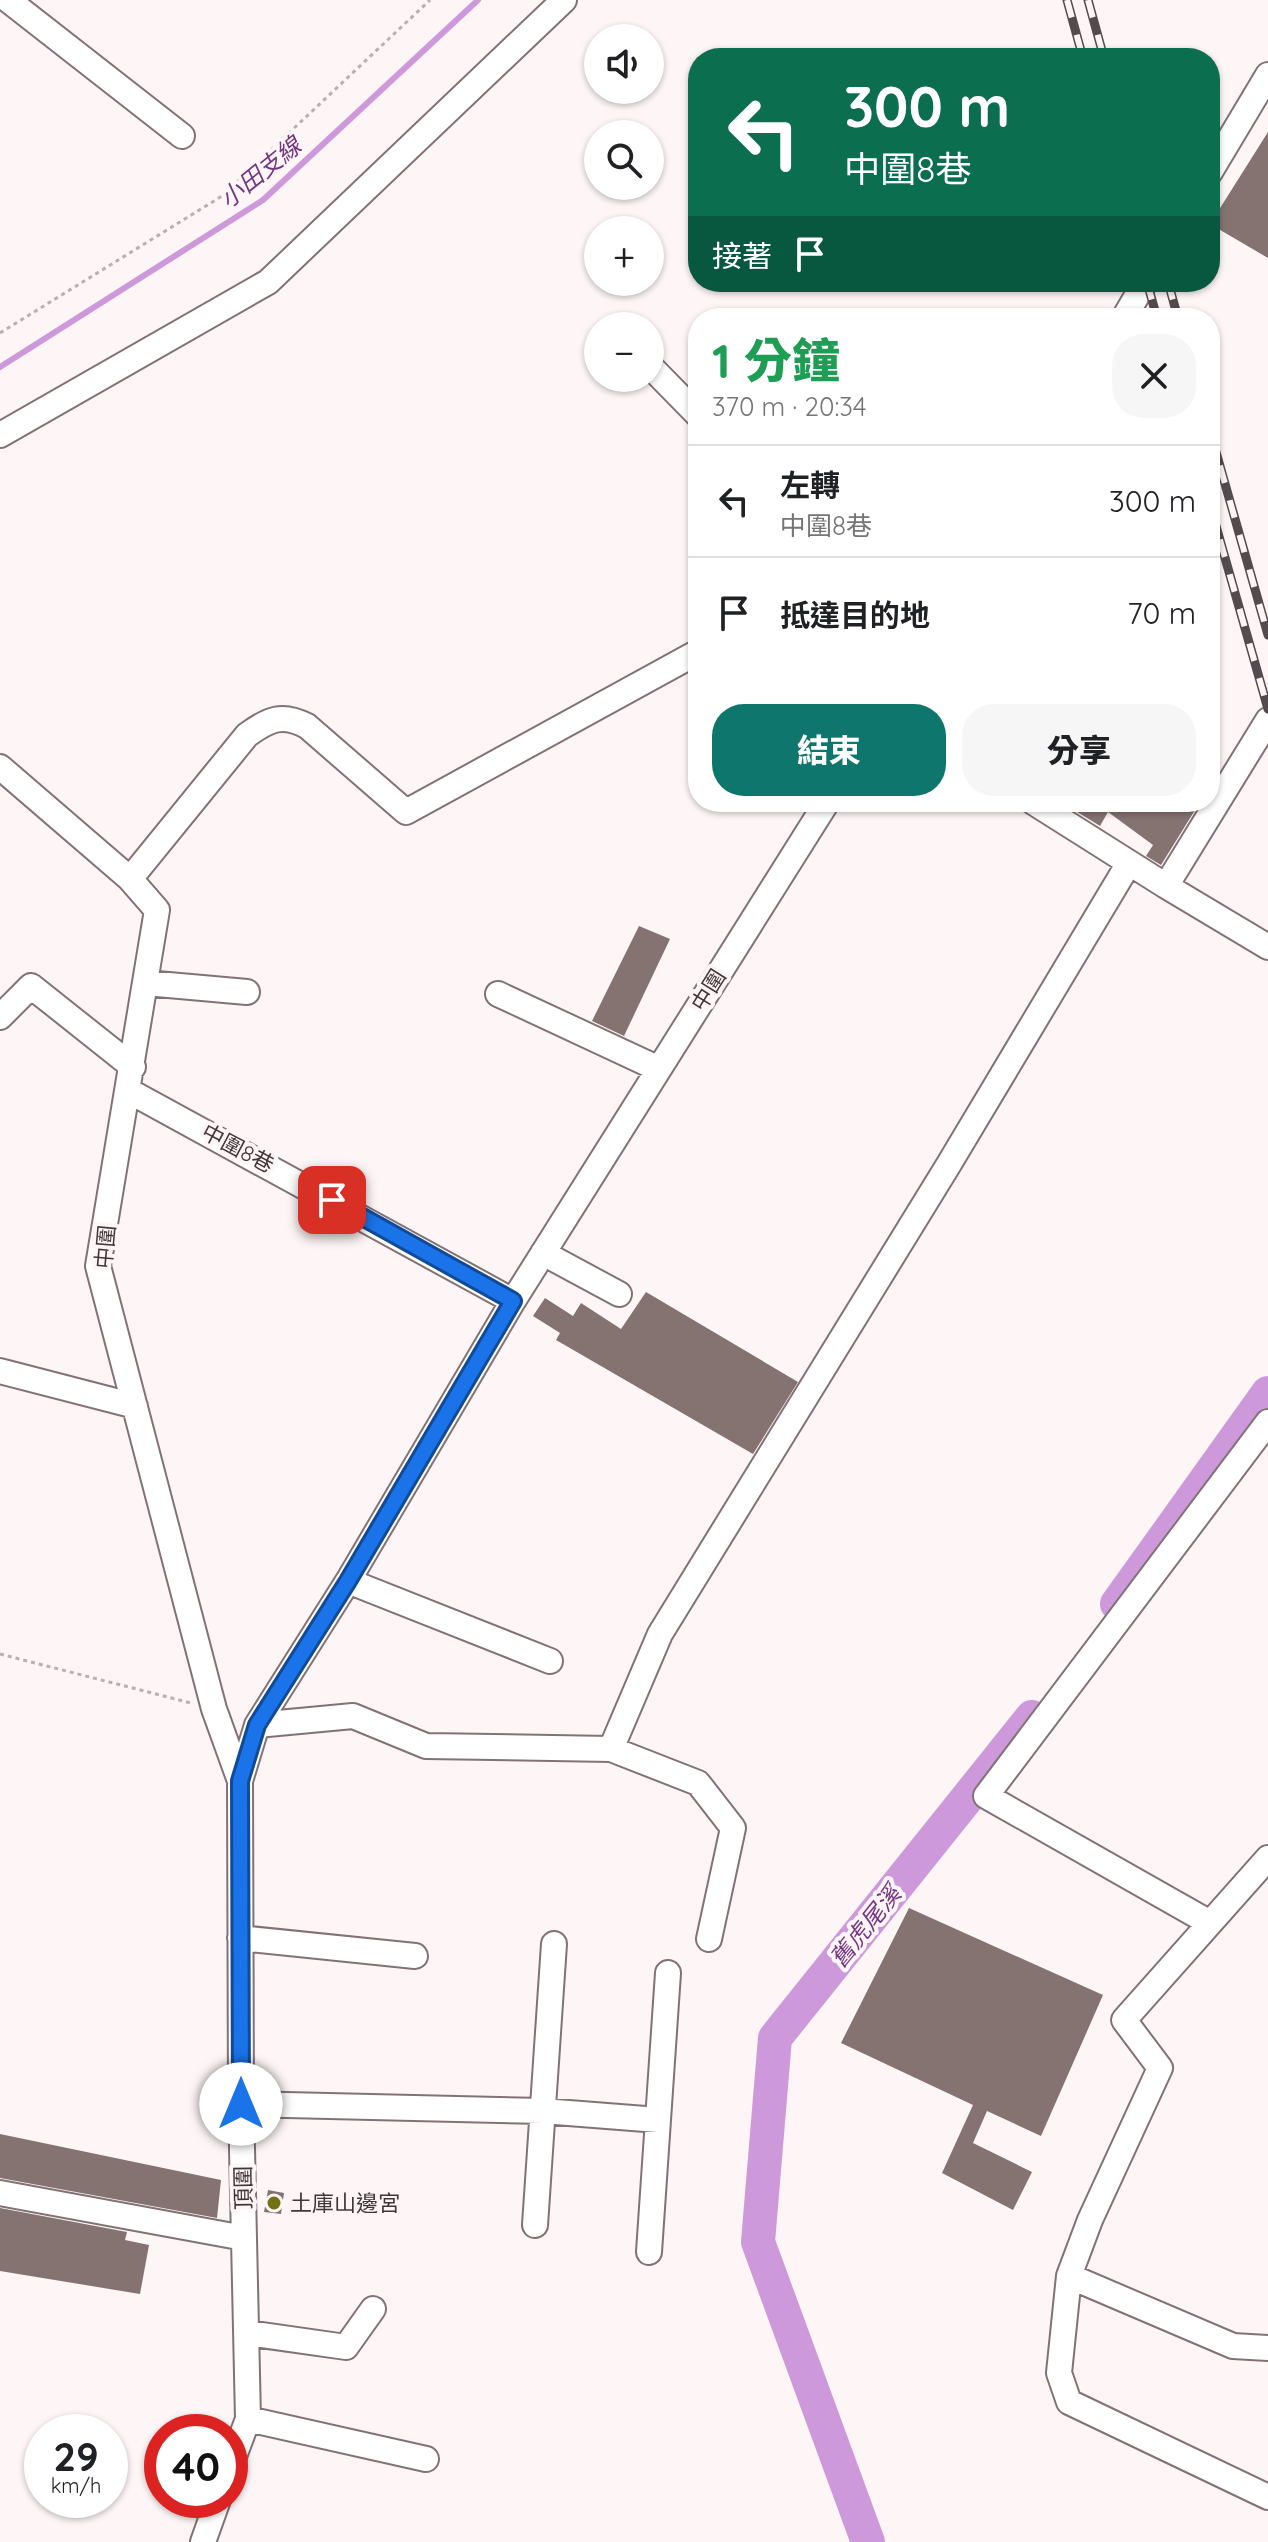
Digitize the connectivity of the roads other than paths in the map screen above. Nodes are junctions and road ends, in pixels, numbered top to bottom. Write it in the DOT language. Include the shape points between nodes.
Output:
graph roads {
  1 [pos="8,0"];
  2 [pos="564,0"];
  3 [pos="1265,87"];
  4 [pos="182,136"];
  5 [pos="1220,157"];
  6 [pos="664,380"];
  7 [pos="688,405"];
  8 [pos="0,435"];
  9 [pos="688,657"];
  10 [pos="1268,720"];
  11 [pos="0,767"];
  12 [pos="1220,798"];
  13 [pos="821,812"];
  14 [pos="1049,812"];
  15 [pos="1211,812"];
  16 [pos="1129,863"];
  17 [pos="130,879"];
  18 [pos="1166,886"];
  19 [pos="1268,947"];
  20 [pos="146,983"];
  21 [pos="247,992"];
  22 [pos="498,994"];
  23 [pos="0,1017"];
  24 [pos="659,1069"];
  25 [pos="131,1079"];
  26 [pos="543,1253"];
  27 [pos="619,1294"];
  28 [pos="513,1301"];
  29 [pos="0,1371"];
  30 [pos="135,1406"];
  31 [pos="1268,1422"];
  32 [pos="348,1581"];
  33 [pos="550,1661"];
  34 [pos="257,1725"];
  35 [pos="611,1749"];
  36 [pos="240,1781"];
  37 [pos="1268,1858"];
  38 [pos="1210,1923"];
  39 [pos="240,1938"];
  40 [pos="709,1939"];
  41 [pos="554,1944"];
  42 [pos="415,1956"];
  43 [pos="668,1973"];
  44 [pos="241,2104"];
  45 [pos="543,2111"];
  46 [pos="658,2120"];
  47 [pos="0,2193"];
  48 [pos="535,2225"];
  49 [pos="244,2238"];
  50 [pos="649,2252"];
  51 [pos="1069,2276"];
  52 [pos="373,2309"];
  53 [pos="247,2333"];
  54 [pos="1268,2348"];
  55 [pos="248,2414"];
  56 [pos="248,2419"];
  57 [pos="426,2459"];
  58 [pos="1268,2497"];
  59 [pos="212,2518"];
  60 [pos="203,2542"];
  1 -- 4 [label="street"];
  2 -- 8 [label="street" via="268,282"];
  3 -- 5 [label="street"];
  6 -- 7 [label="street"];
  9 -- 17 [label="street" via="406,812 307,726 271,717 247,735"];
  10 -- 12 [label="street"];
  11 -- 17 [label="street, 中圍"];
  13 -- 24 [label="street, 中圍"];
  14 -- 16 [label="street"];
  15 -- 18 [label="street"];
  16 -- 18 [label="street"];
  16 -- 35 [label="street" via="660,1634"];
  17 -- 20 [label="street, 中圍" via="157,910"];
  18 -- 19 [label="street"];
  20 -- 21 [label="street"];
  20 -- 25 [label="street, 中圍"];
  22 -- 24 [label="street"];
  23 -- 25 [label="street, 中圍8巷" via="31,986"];
  24 -- 26 [label="street, 中圍"];
  25 -- 28 [label="street, 中圍8巷"];
  25 -- 30 [label="street, 中圍" via="98,1266"];
  26 -- 27 [label="street"];
  26 -- 28 [label="street, 中圍"];
  28 -- 32 [label="street, 頂圍"];
  29 -- 30 [label="street"];
  30 -- 36 [label="street, 中圍" via="214,1709"];
  31 -- 38 [label="street" via="986,1796"];
  32 -- 33 [label="street"];
  32 -- 34 [label="street, 頂圍"];
  34 -- 35 [label="street" via="353,1716 426,1746"];
  34 -- 36 [label="street, 頂圍"];
  35 -- 40 [label="street" via="698,1783 733,1828"];
  36 -- 39 [label="street, 頂圍"];
  37 -- 38 [label="street"];
  38 -- 51 [label="street" via="1124,2020 1160,2068"];
  39 -- 42 [label="street"];
  39 -- 44 [label="street, 頂圍"];
  41 -- 45 [label="street"];
  43 -- 46 [label="street"];
  44 -- 45 [label="street"];
  44 -- 49 [label="street, 頂圍"];
  45 -- 46 [label="street"];
  45 -- 48 [label="street"];
  46 -- 50 [label="street"];
  47 -- 49 [label="street, 頂圍"];
  49 -- 53 [label="street, 頂圍"];
  51 -- 54 [label="street" via="1233,2346"];
  51 -- 58 [label="street" via="1059,2373 1069,2402"];
  52 -- 53 [label="street" via="346,2347"];
  53 -- 55 [label="street, 頂圍"];
  56 -- 57 [label="street"];
  59 -- 60 [label="street"];
}
